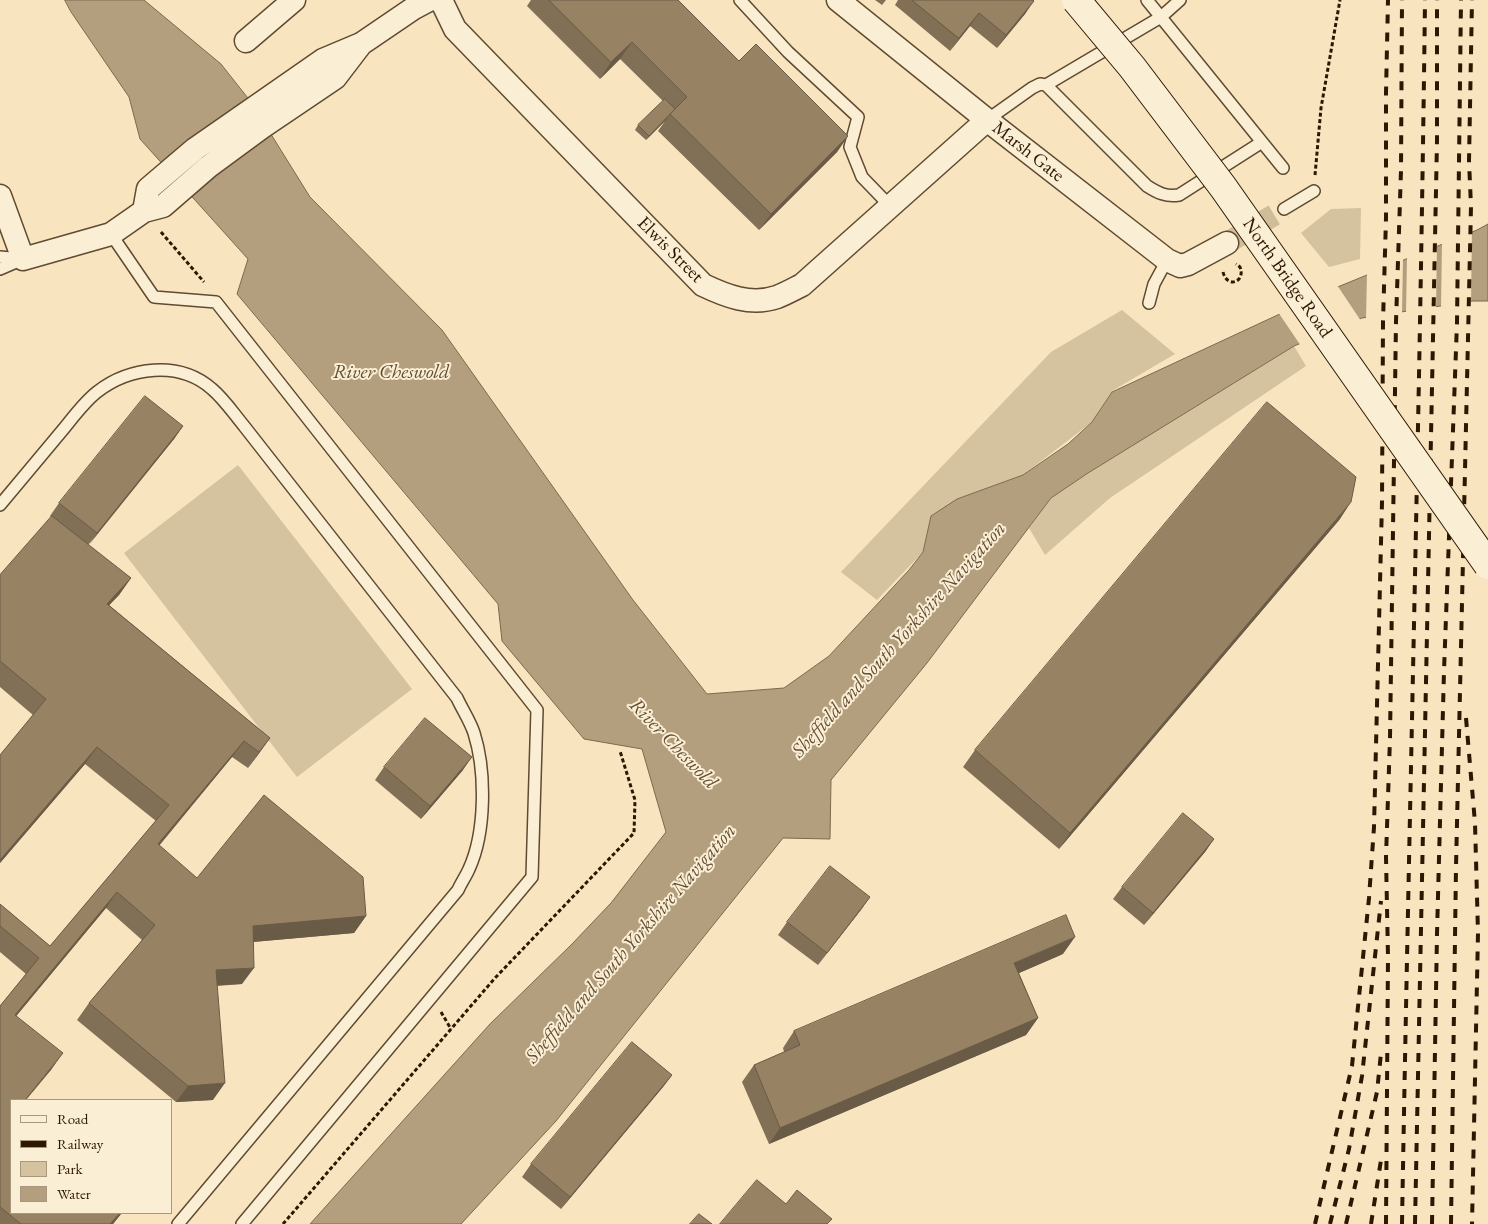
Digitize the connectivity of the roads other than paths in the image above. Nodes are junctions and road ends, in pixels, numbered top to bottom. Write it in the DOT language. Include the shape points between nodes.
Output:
graph roads {
  1 [pos="294,0"];
  2 [pos="428,0"];
  3 [pos="441,0"];
  4 [pos="740,0"];
  5 [pos="838,0"];
  6 [pos="1076,0"];
  7 [pos="1147,0"];
  8 [pos="1180,0"];
  9 [pos="1161,18"];
  10 [pos="246,41"];
  11 [pos="329,69"];
  12 [pos="1046,85"];
  13 [pos="987,120"];
  14 [pos="1262,142"];
  15 [pos="1283,168"];
  16 [pos="1314,191"];
  17 [pos="0,196"];
  18 [pos="890,206"];
  19 [pos="154,208"];
  20 [pos="1284,209"];
  21 [pos="111,234"];
  22 [pos="1231,253"];
  23 [pos="0,257"];
  24 [pos="23,259"];
  25 [pos="1167,260"];
  26 [pos="0,270"];
  27 [pos="1148,303"];
  28 [pos="0,505"];
  29 [pos="1488,565"];
  30 [pos="178,1224"];
  31 [pos="242,1224"];
  1 -- 10 [label="street"];
  2 -- 11 [label="street"];
  3 -- 18 [label="street, Elwis Street" via="455,29 703,285 724,295 751,301 776,298 802,285"];
  4 -- 18 [label="lane" via="788,52 858,117 850,147 862,177"];
  5 -- 13 [label="street, Marsh Gate"];
  6 -- 29 [label="street, North Bridge Road, bridge" via="1224,187"];
  7 -- 9 [label="lane"];
  8 -- 9 [label="lane"];
  9 -- 12 [label="lane"];
  9 -- 14 [label="lane"];
  11 -- 19 [label="street" via="261,128"];
  11 -- 19 [label="street" via="195,149 148,189"];
  12 -- 13 [label="lane" via="1032,88"];
  12 -- 14 [label="lane" via="1157,193 1180,195"];
  13 -- 18 [label="street, Elwis Street"];
  13 -- 25 [label="street, Marsh Gate"];
  14 -- 15 [label="lane"];
  16 -- 20 [label="lane"];
  17 -- 24 [label="street"];
  19 -- 21 [label="street"];
  21 -- 24 [label="street"];
  21 -- 31 [label="lane" via="154,297 216,302 537,710 532,877"];
  22 -- 25 [label="street" via="1180,266"];
  23 -- 24 [label="lane"];
  24 -- 26 [label="lane"];
  25 -- 27 [label="lane"];
  28 -- 30 [label="lane" via="74,416 96,393 116,379 140,371 160,370 199,379 213,389 244,426 450,690 474,732 482,767 482,808 478,841 458,890"];
}
